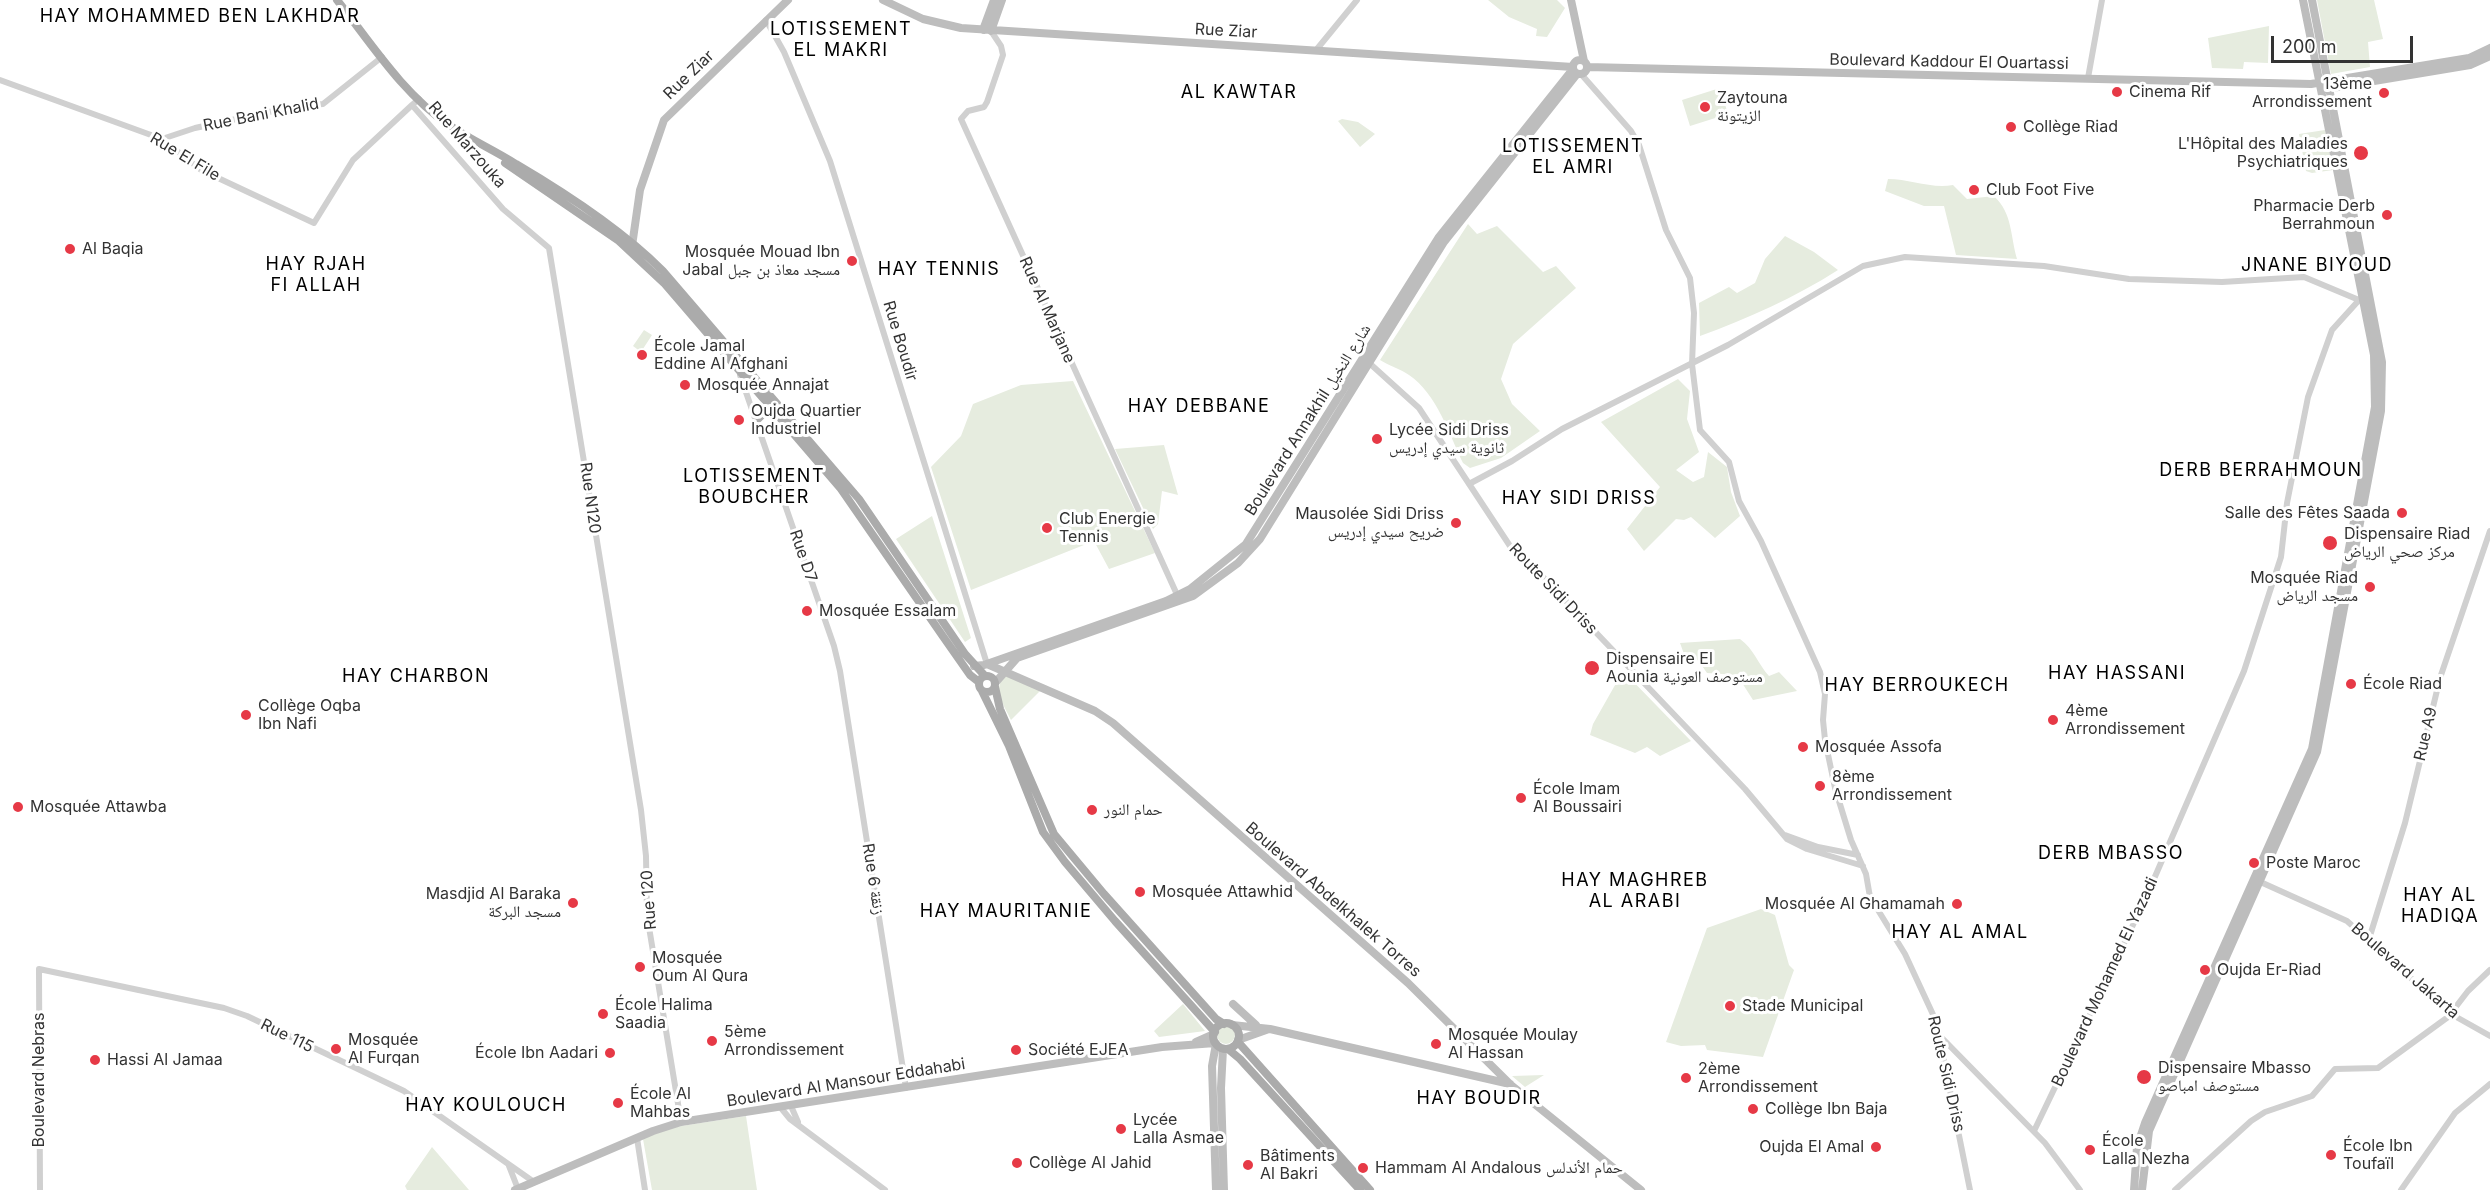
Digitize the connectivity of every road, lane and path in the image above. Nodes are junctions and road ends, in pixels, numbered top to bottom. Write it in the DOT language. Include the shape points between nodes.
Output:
graph roads {
  1 [pos="337,0"];
  2 [pos="788,0"];
  3 [pos="883,0"];
  4 [pos="994,0"];
  5 [pos="1002,0"];
  6 [pos="1357,0"];
  7 [pos="1571,0"];
  8 [pos="2102,0"];
  9 [pos="2303,0"];
  10 [pos="2312,0"];
  11 [pos="766,20"];
  12 [pos="987,30"];
  13 [pos="2490,48"];
  14 [pos="1317,50"];
  15 [pos="2490,56"];
  16 [pos="382,57"];
  17 [pos="1579,67"];
  18 [pos="2374,77"];
  19 [pos="2088,78"];
  20 [pos="0,80"];
  21 [pos="2317,85"];
  22 [pos="2329,85"];
  23 [pos="415,102"];
  24 [pos="162,139"];
  25 [pos="483,147"];
  26 [pos="546,186"];
  27 [pos="633,225"];
  28 [pos="621,238"];
  29 [pos="632,247"];
  30 [pos="549,248"];
  31 [pos="2364,295"];
  32 [pos="1362,358"];
  33 [pos="1370,363"];
  34 [pos="1692,364"];
  35 [pos="743,370"];
  36 [pos="771,407"];
  37 [pos="757,420"];
  38 [pos="1469,484"];
  39 [pos="2490,531"];
  40 [pos="895,558"];
  41 [pos="1179,598"];
  42 [pos="987,664"];
  43 [pos="974,666"];
  44 [pos="1004,670"];
  45 [pos="840,671"];
  46 [pos="983,682"];
  47 [pos="631,750"];
  48 [pos="1784,835"];
  49 [pos="1852,841"];
  50 [pos="1843,852"];
  51 [pos="1858,855"];
  52 [pos="1863,866"];
  53 [pos="2257,881"];
  54 [pos="2369,939"];
  55 [pos="39,969"];
  56 [pos="2490,970"];
  57 [pos="1233,1004"];
  58 [pos="2451,1014"];
  59 [pos="1228,1024"];
  60 [pos="1257,1026"];
  61 [pos="1270,1029"];
  62 [pos="1941,1036"];
  63 [pos="2490,1036"];
  64 [pos="1238,1041"];
  65 [pos="1218,1042"];
  66 [pos="2490,1084"];
  67 [pos="1511,1085"];
  68 [pos="906,1088"];
  69 [pos="791,1106"];
  70 [pos="780,1108"];
  71 [pos="681,1122"];
  72 [pos="800,1125"];
  73 [pos="2034,1131"];
  74 [pos="637,1138"];
  75 [pos="509,1165"];
  76 [pos="534,1182"];
  77 [pos="40,1190"];
  78 [pos="517,1190"];
  79 [pos="645,1190"];
  80 [pos="885,1190"];
  81 [pos="1216,1190"];
  82 [pos="1224,1190"];
  83 [pos="1360,1190"];
  84 [pos="1370,1190"];
  85 [pos="1641,1190"];
  86 [pos="1971,1190"];
  87 [pos="2080,1190"];
  88 [pos="2134,1190"];
  89 [pos="2142,1190"];
  90 [pos="2175,1190"];
  91 [pos="2401,1190"];
  1 -- 16 [label="main road, Rue Marzouka"];
  2 -- 11 [label="main road, Rue Ziar"];
  3 -- 12 [label="main road, Rue Ziar" via="934,22"];
  4 -- 12 [label="main road"];
  5 -- 12 [label="main road"];
  6 -- 14 [label="street"];
  7 -- 17 [label="main road"];
  8 -- 19 [label="street"];
  9 -- 21 [label="main road"];
  10 -- 22 [label="main road"];
  11 -- 27 [label="main road, Rue Ziar" via="664,120 646,167"];
  11 -- 42 [label="street, Rue Boudir" via="784,52 837,182"];
  12 -- 14 [label="main road, Rue Ziar"];
  12 -- 41 [label="street, Rue Al Marjane" via="1001,46 1002,57 986,105 966,112 961,121"];
  13 -- 18 [label="main road" via="2469,58"];
  14 -- 17 [label="main road, Rue Ziar"];
  15 -- 18 [label="main road" via="2470,65"];
  16 -- 23 [label="main road, Rue Marzouka"];
  16 -- 24 [label="street, Rue Bani Khalid" via="323,105 292,107"];
  17 -- 19 [label="main road, Boulevard Kaddour El Ouartassi"];
  17 -- 32 [label="main road, Boulevard Annakhil شارع النخيل" via="1448,226"];
  17 -- 33 [label="main road, Boulevard Annakhil شارع النخيل" via="1459,222 1416,284"];
  17 -- 34 [label="street" via="1635,136 1666,230 1688,269 1694,314"];
  18 -- 22 [label="main road, Boulevard Kaddour El Ouartassi"];
  19 -- 21 [label="main road, Boulevard Kaddour El Ouartassi"];
  20 -- 24 [label="street, Rue El File"];
  21 -- 22 [label="main road, Boulevard Kaddour El Ouartassi"];
  21 -- 31 [label="main road"];
  22 -- 31 [label="main road"];
  23 -- 24 [label="street, Rue El File" via="353,160 314,223 201,170"];
  23 -- 25 [label="main road"];
  23 -- 30 [label="street, Rue Marzouka" via="502,209"];
  25 -- 26 [label="main road"];
  25 -- 26 [label="main road" via="537,176"];
  26 -- 28 [label="main road"];
  26 -- 28 [label="main road" via="552,194"];
  27 -- 28 [label="main road, Rue Ziar"];
  27 -- 29 [label="main road, Rue Ziar"];
  28 -- 29 [label="main road"];
  29 -- 35 [label="main road" via="663,271"];
  30 -- 47 [label="street, Rue N120"];
  31 -- 34 [label="street" via="2304,277 2222,282 2129,279 2037,266 1905,257 1863,266"];
  31 -- 53 [label="main road" via="2382,363 2382,398 2346,609 2317,752"];
  31 -- 73 [label="street, Boulevard Mohamed El Yazadi" via="2332,330 2308,398 2287,503 2282,557 2252,650 2132,924"];
  32 -- 33 [label="street, Route Sidi Driss"];
  32 -- 41 [label="main road, Boulevard Annakhil شارع النخيل" via="1246,544"];
  33 -- 38 [label="street, Route Sidi Driss" via="1419,408"];
  33 -- 41 [label="main road, Boulevard Annakhil شارع النخيل" via="1252,549 1193,596"];
  34 -- 38 [label="street" via="1562,429"];
  34 -- 49 [label="street" via="1701,430 1729,462 1739,501 1820,672 1825,694 1822,720 1828,761"];
  35 -- 36 [label="main road"];
  35 -- 37 [label="street, Rue D7"];
  35 -- 40 [label="main road" via="847,484"];
  36 -- 37 [label="main road"];
  36 -- 40 [label="main road"];
  37 -- 45 [label="street, Rue D7"];
  38 -- 48 [label="street, Route Sidi Driss" via="1510,546 1683,724"];
  39 -- 54 [label="street, Rue A9" via="2439,678 2405,823"];
  40 -- 43 [label="main road"];
  40 -- 46 [label="main road"];
  41 -- 42 [label="main road, Boulevard Annakhil شارع النخيل"];
  41 -- 44 [label="main road, Boulevard Annakhil شارع النخيل" via="1017,658"];
  42 -- 43 [label="main road, Boulevard Annakhil شارع النخيل"];
  42 -- 44 [label="main road, Boulevard Abdelkhalek Torres"];
  42 -- 46 [label="main road, Rue Boudir"];
  43 -- 46 [label="main road"];
  44 -- 46 [label="main road, Boulevard Annakhil شارع النخيل"];
  44 -- 67 [label="main road, Boulevard Abdelkhalek Torres" via="1113,723 1408,983"];
  45 -- 68 [label="street, Rue 6 زنقة"];
  46 -- 59 [label="main road" via="1000,709 1054,834 1173,973 1216,1019"];
  46 -- 65 [label="main road" via="1043,832"];
  47 -- 71 [label="street, Rue 120" via="644,833 647,915"];
  48 -- 50 [label="street, Route Sidi Driss"];
  48 -- 52 [label="street, Route Sidi Driss" via="1807,849"];
  49 -- 50 [label="street"];
  49 -- 51 [label="street"];
  50 -- 51 [label="street, Route Sidi Driss"];
  51 -- 52 [label="street, Route Sidi Driss"];
  52 -- 62 [label="street, Route Sidi Driss" via="1870,897 1905,954"];
  53 -- 54 [label="street, Boulevard Jakarta" via="2347,921"];
  53 -- 88 [label="main road" via="2145,1123 2136,1153"];
  53 -- 89 [label="main road" via="2149,1131"];
  54 -- 58 [label="street, Boulevard Jakarta"];
  55 -- 75 [label="street, Rue 115" via="242,1014 404,1091"];
  55 -- 77 [label="street, Boulevard Nebras"];
  56 -- 58 [label="street"];
  57 -- 60 [label="main road"];
  58 -- 63 [label="street, Boulevard Jakarta"];
  58 -- 90 [label="street" via="2378,1068 2335,1068 2312,1096 2262,1113"];
  59 -- 60 [label="main road"];
  59 -- 64 [label="main road" via="1237,1029"];
  59 -- 65 [label="main road"];
  60 -- 61 [label="main road"];
  61 -- 64 [label="main road"];
  61 -- 67 [label="main road"];
  62 -- 73 [label="street"];
  62 -- 86 [label="street, Route Sidi Driss"];
  64 -- 65 [label="main road"];
  64 -- 84 [label="main road"];
  65 -- 68 [label="main road, Boulevard Al Mansour Eddahabi"];
  65 -- 81 [label="main road" via="1212,1066"];
  65 -- 82 [label="main road"];
  65 -- 83 [label="main road" via="1240,1059"];
  66 -- 91 [label="street" via="2455,1113"];
  67 -- 85 [label="main road, Boulevard Abdelkhalek Torres"];
  68 -- 69 [label="main road, Boulevard Al Mansour Eddahabi"];
  69 -- 70 [label="main road, Boulevard Al Mansour Eddahabi"];
  69 -- 72 [label="street"];
  70 -- 71 [label="main road, Boulevard Al Mansour Eddahabi"];
  70 -- 72 [label="street"];
  71 -- 74 [label="main road, Boulevard Al Mansour Eddahabi"];
  72 -- 80 [label="street"];
  73 -- 87 [label="street"];
  74 -- 76 [label="main road, Boulevard Al Mansour Eddahabi"];
  74 -- 79 [label="street"];
  75 -- 76 [label="street, Rue 115"];
  75 -- 78 [label="street"];
  76 -- 78 [label="main road, Boulevard Al Mansour Eddahabi"];
}
